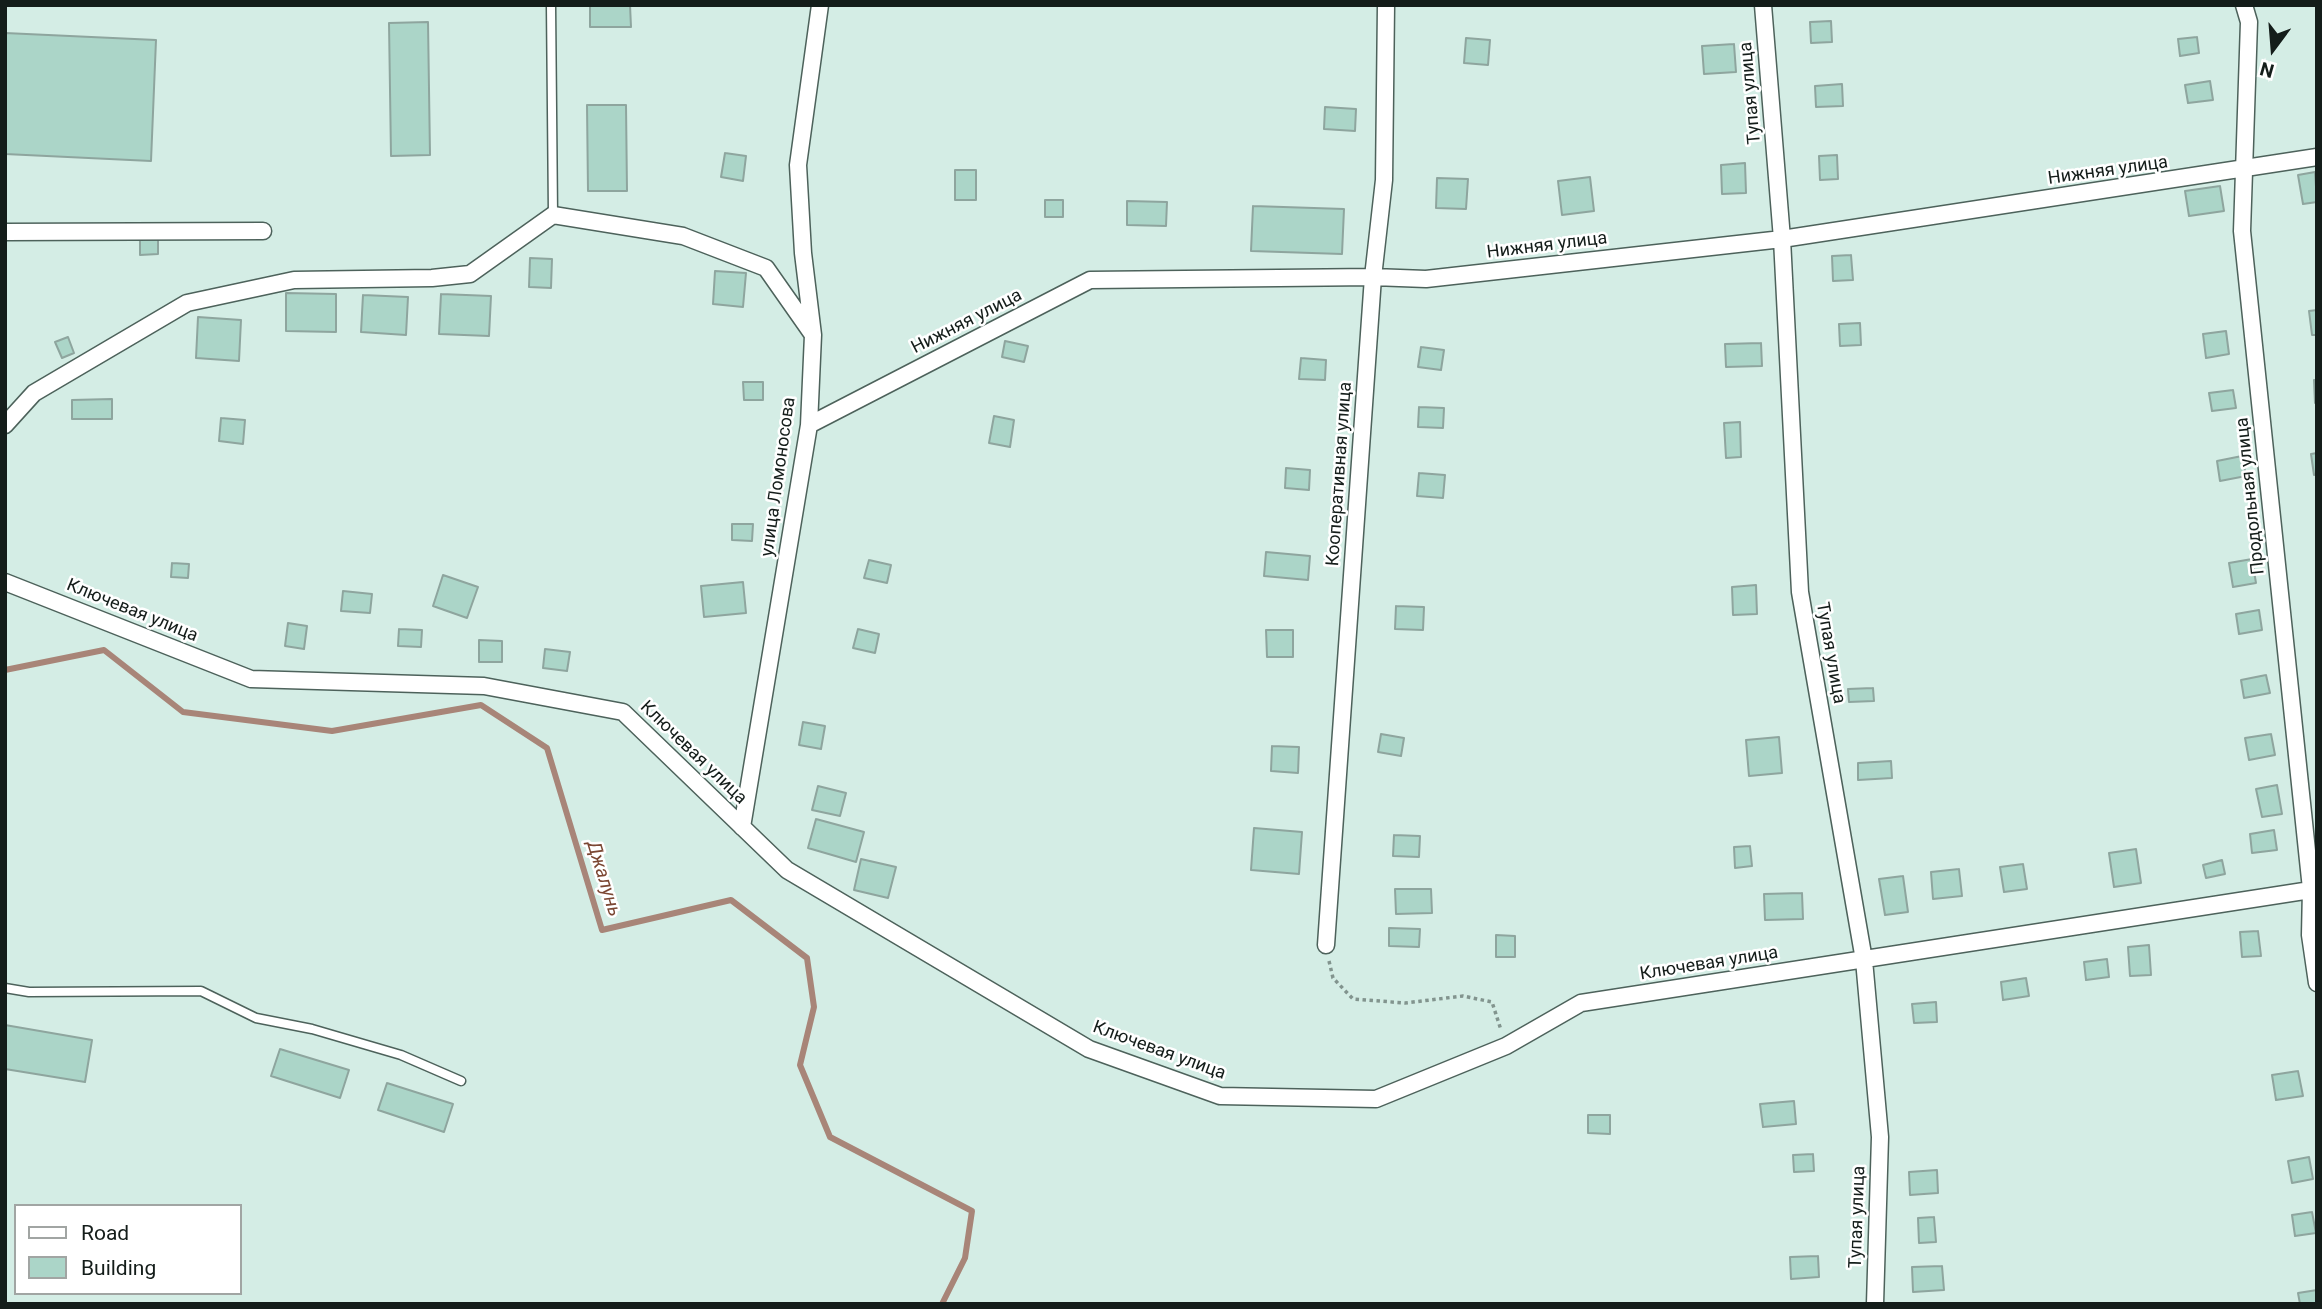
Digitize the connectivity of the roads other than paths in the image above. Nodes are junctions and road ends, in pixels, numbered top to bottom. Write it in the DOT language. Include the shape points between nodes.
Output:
graph roads {
  1 [pos="551,5"];
  2 [pos="820,5"];
  3 [pos="1386,5"];
  4 [pos="1763,5"];
  5 [pos="2244,5"];
  6 [pos="2317,157"];
  7 [pos="2243,170"];
  8 [pos="553,215"];
  9 [pos="263,231"];
  10 [pos="5,232"];
  11 [pos="1782,239"];
  12 [pos="1373,277"];
  13 [pos="813,335"];
  14 [pos="5,425"];
  15 [pos="809,425"];
  16 [pos="5,582"];
  17 [pos="742,827"];
  18 [pos="2314,889"];
  19 [pos="1326,945"];
  20 [pos="1864,960"];
  21 [pos="2317,983"];
  22 [pos="5,988"];
  23 [pos="461,1081"];
  24 [pos="1875,1304"];
  1 -- 8 [label="lane"];
  2 -- 13 [label="street, улица Ломоносова" via="798,165"];
  3 -- 12 [label="street, Кооперативная улица" via="1384,180"];
  4 -- 11 [label="street, Тупая улица"];
  5 -- 7 [label="street, Продольная улица" via="2249,22"];
  6 -- 7 [label="street, Нижняя улица"];
  7 -- 11 [label="street, Нижняя улица"];
  7 -- 18 [label="street, Продольная улица" via="2242,231"];
  8 -- 13 [label="street" via="683,236 766,268"];
  8 -- 14 [label="street" via="470,274 295,280 187,303 34,393"];
  9 -- 10 [label="street"];
  11 -- 12 [label="street, Нижняя улица" via="1426,279"];
  11 -- 20 [label="street, Тупая улица" via="1800,592"];
  12 -- 15 [label="street, Нижняя улица" via="1090,280"];
  12 -- 19 [label="street, Кооперативная улица"];
  13 -- 15 [label="street, улица Ломоносова"];
  15 -- 17 [label="street, улица Ломоносова"];
  16 -- 17 [label="street, Ключевая улица" via="251,679 484,686 623,712"];
  17 -- 20 [label="street, Ключевая улица" via="787,870 1089,1049 1220,1096 1376,1099 1506,1046 1581,1003"];
  18 -- 20 [label="street, Ключевая улица"];
  18 -- 21 [label="street, Продольная улица" via="2310,935"];
  20 -- 24 [label="street, Тупая улица" via="1880,1137"];
  22 -- 23 [label="lane" via="29,992 201,991 256,1018 401,1055"];
}
